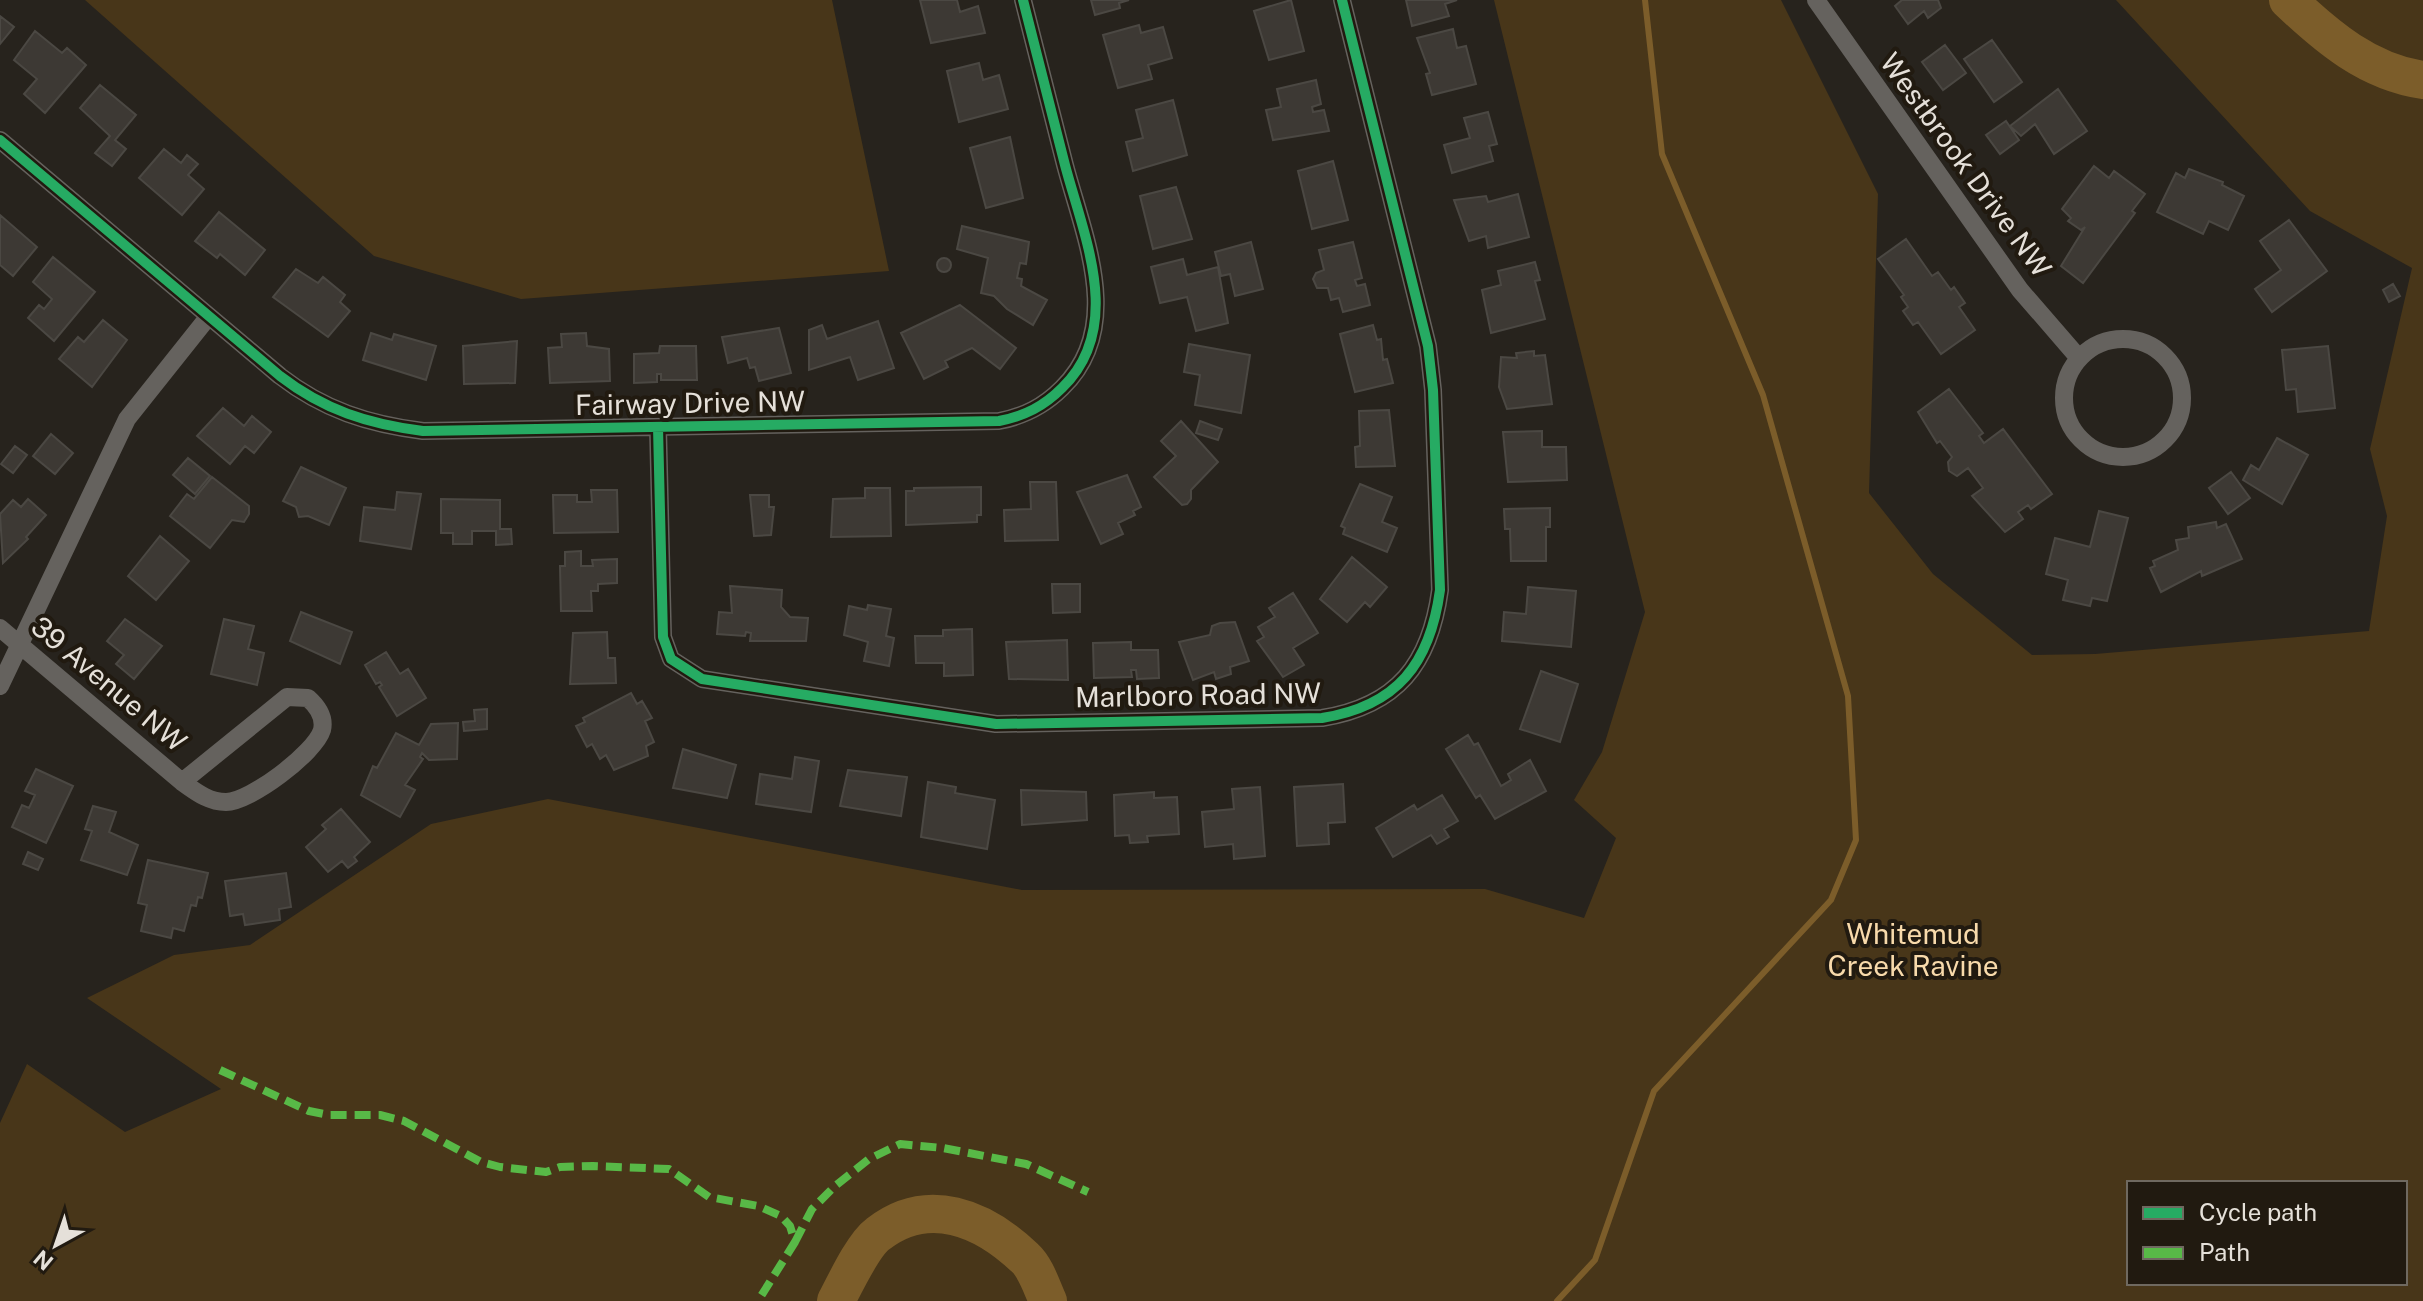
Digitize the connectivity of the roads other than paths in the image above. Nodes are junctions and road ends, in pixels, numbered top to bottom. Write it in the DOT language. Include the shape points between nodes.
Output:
graph roads {
  1 [pos="1023,0"];
  2 [pos="1342,0"];
  3 [pos="1816,0"];
  4 [pos="0,140"];
  5 [pos="209,316"];
  6 [pos="2078,357"];
  7 [pos="658,427"];
  8 [pos="0,628"];
  9 [pos="19,645"];
  10 [pos="0,686"];
  11 [pos="182,782"];
  1 -- 7 [label="street, Fairway Drive NW" via="1096,289 1094,336 1088,355 1067,383 1027,414 999,421"];
  2 -- 7 [label="street, Marlboro Road NW" via="1428,346 1433,390 1437,614 1413,669 1378,701 1322,718 996,724 702,679 671,659 663,637"];
  3 -- 6 [label="street, Westbrook Drive NW" via="2020,290"];
  4 -- 5 [label="street, Fairway Drive NW"];
  5 -- 7 [label="street, Fairway Drive NW" via="299,390 334,410 377,424 423,431"];
  5 -- 9 [label="street" via="127,419"];
  6 -- 6 [label="street" via="2067,374 2064,404 2074,432 2106,455 2145,453 2162,443 2178,418 2182,390 2165,355 2140,341 2111,339"];
  8 -- 9 [label="street, 39 Avenue NW"];
  9 -- 10 [label="street"];
  9 -- 11 [label="street, 39 Avenue NW"];
  11 -- 11 [label="street, 39 Avenue NW" via="287,697 308,698 321,713 316,741 253,795 235,802 216,801"];
}
